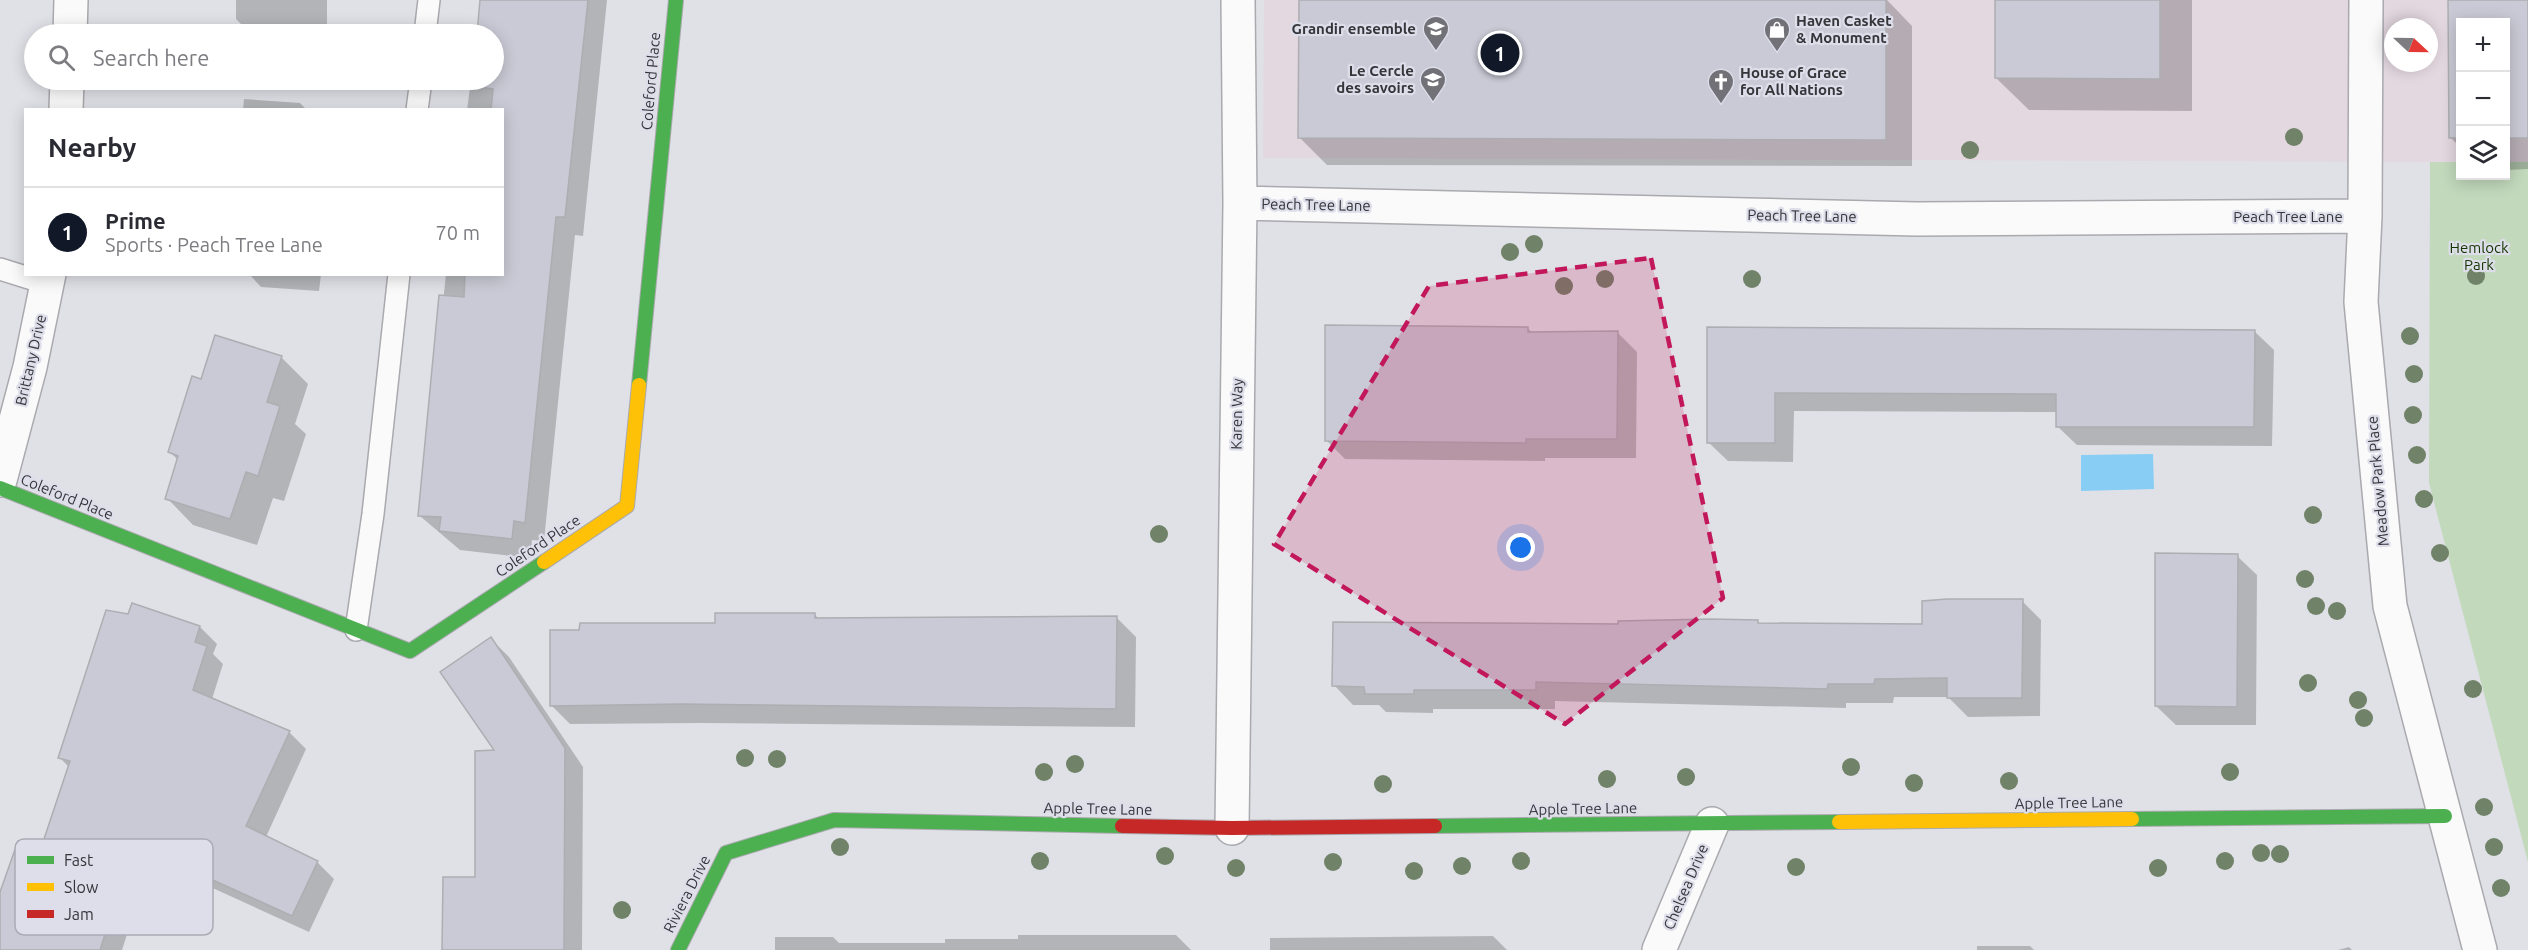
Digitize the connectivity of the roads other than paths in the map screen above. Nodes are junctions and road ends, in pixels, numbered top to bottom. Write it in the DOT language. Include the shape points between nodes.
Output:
graph roads {
  1 [pos="72,0"];
  2 [pos="429,0"];
  3 [pos="676,0"];
  4 [pos="1238,0"];
  5 [pos="2366,0"];
  6 [pos="71,24"];
  7 [pos="426,24"];
  8 [pos="67,90"];
  9 [pos="419,90"];
  10 [pos="66,108"];
  11 [pos="417,108"];
  12 [pos="1240,203"];
  13 [pos="2365,216"];
  14 [pos="0,269"];
  15 [pos="24,274"];
  16 [pos="34,276"];
  17 [pos="399,276"];
  18 [pos="49,279"];
  19 [pos="0,480"];
  20 [pos="0,488"];
  21 [pos="356,630"];
  22 [pos="2445,816"];
  23 [pos="1712,824"];
  24 [pos="1232,828"];
  25 [pos="726,853"];
  26 [pos="678,950"];
  27 [pos="1659,950"];
  28 [pos="2480,950"];
  1 -- 6 [label="street"];
  2 -- 7 [label="lane"];
  3 -- 21 [label="street, Coleford Place" via="627,506 410,651"];
  4 -- 12 [label="street, Karen Way"];
  5 -- 13 [label="street, Meadow Park Place"];
  8 -- 10 [label="street"];
  9 -- 11 [label="lane"];
  12 -- 13 [label="street, Peach Tree Lane" via="1917,219"];
  12 -- 24 [label="street, Karen Way"];
  13 -- 22 [label="street, Meadow Park Place" via="2361,302 2390,606"];
  14 -- 15 [label="lane"];
  16 -- 18 [label="lane"];
  17 -- 21 [label="lane"];
  18 -- 19 [label="street, Brittany Drive"];
  20 -- 21 [label="street, Coleford Place"];
  22 -- 23 [label="street, Apple Tree Lane"];
  22 -- 28 [label="street, Meadow Park Place"];
  23 -- 24 [label="street, Apple Tree Lane"];
  23 -- 27 [label="street, Chelsea Drive"];
  24 -- 25 [label="street, Apple Tree Lane" via="834,820"];
  25 -- 26 [label="street, Riviera Drive"];
}
